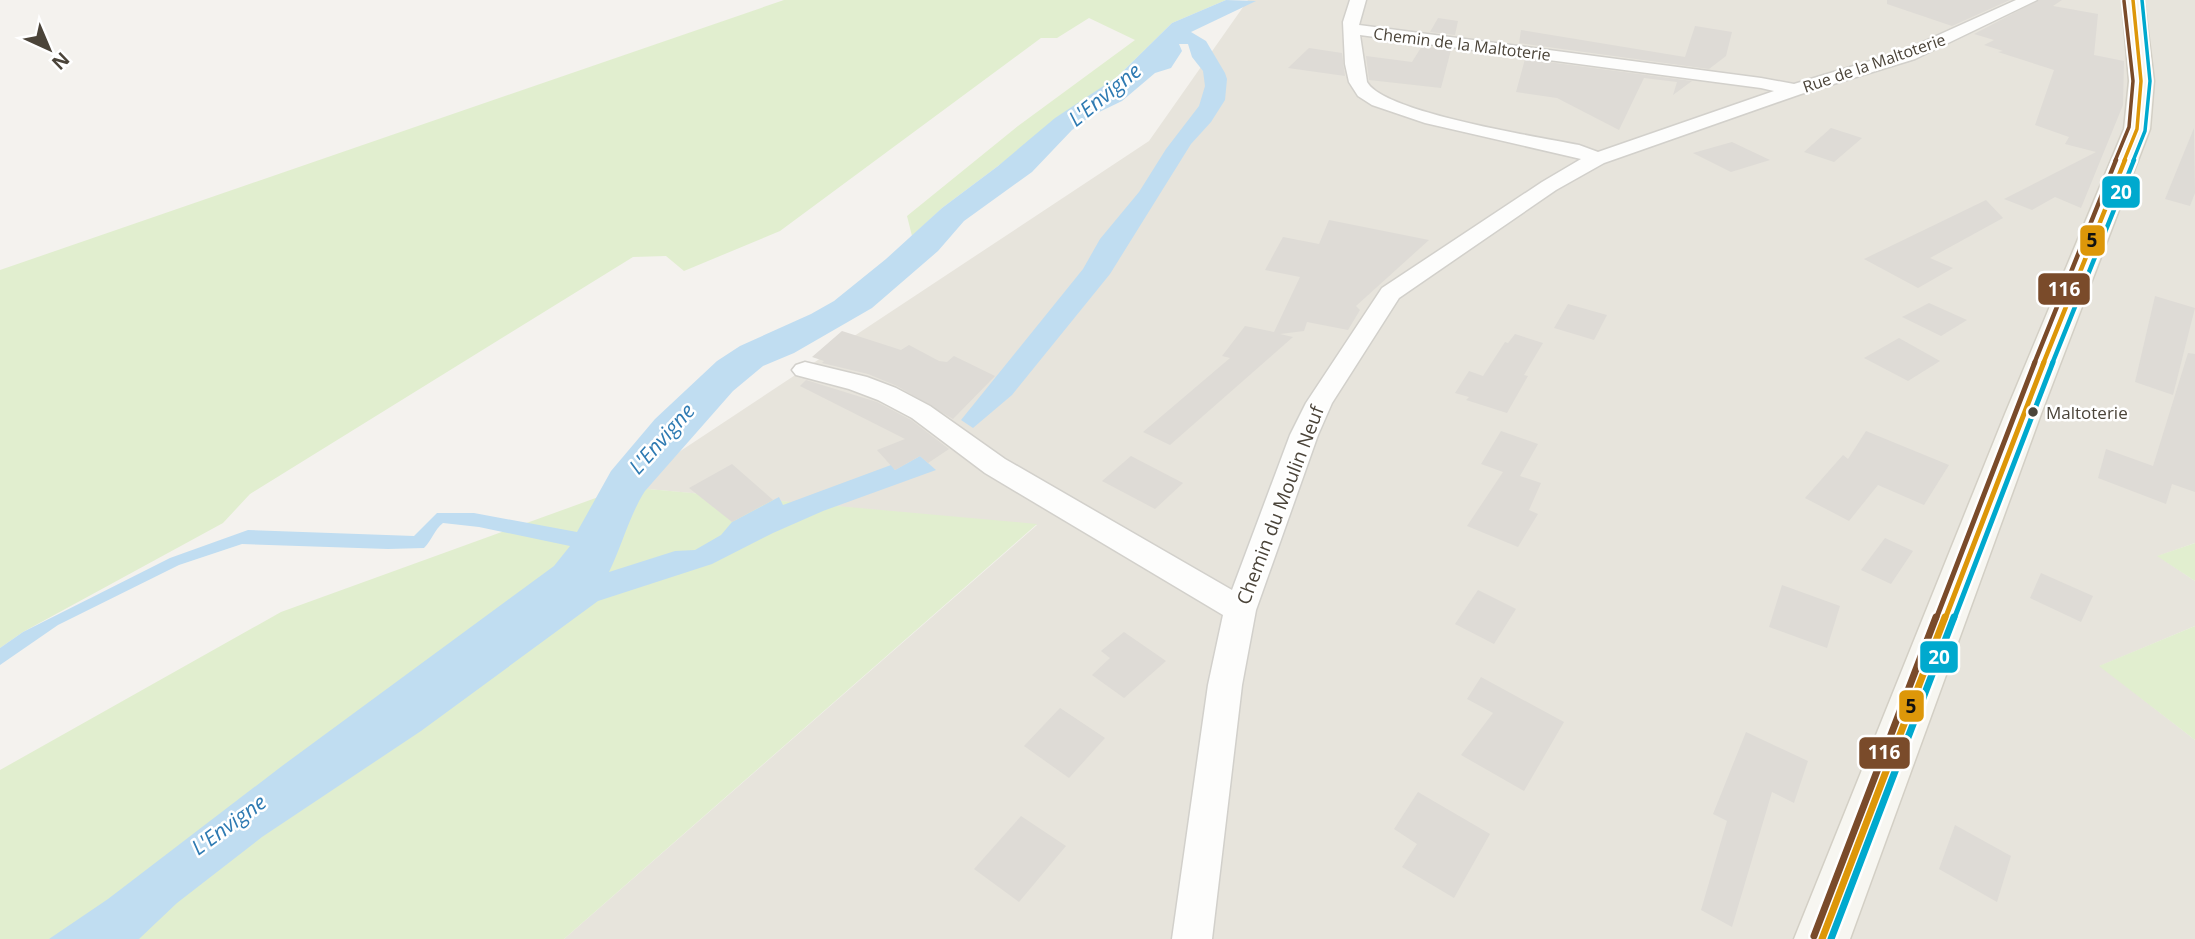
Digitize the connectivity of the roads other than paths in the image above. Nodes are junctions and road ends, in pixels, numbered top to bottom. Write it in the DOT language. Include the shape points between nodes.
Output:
graph roads {
  1 [pos="1358,0"];
  2 [pos="2029,0"];
  3 [pos="2133,0"];
  4 [pos="1351,29"];
  5 [pos="1795,90"];
  6 [pos="1597,159"];
  7 [pos="805,370"];
  8 [pos="1240,610"];
  9 [pos="1192,939"];
  10 [pos="1822,939"];
  1 -- 4 [label="street" via="1350,15"];
  2 -- 5 [label="street, Rue de la Maltoterie" via="1909,55"];
  3 -- 10 [label="main road" via="2142,87 2137,129"];
  4 -- 5 [label="street, Chemin de la Maltoterie"];
  4 -- 6 [label="street, Chemin de la Maltoterie" via="1358,84 1371,98 1410,113"];
  5 -- 6 [label="street, Chemin du Moulin Neuf"];
  6 -- 8 [label="street, Chemin du Moulin Neuf" via="1390,293 1319,403"];
  7 -- 8 [label="street" via="858,383 921,412 995,466"];
  8 -- 9 [label="street, Chemin du Moulin Neuf" via="1225,685"];
}
